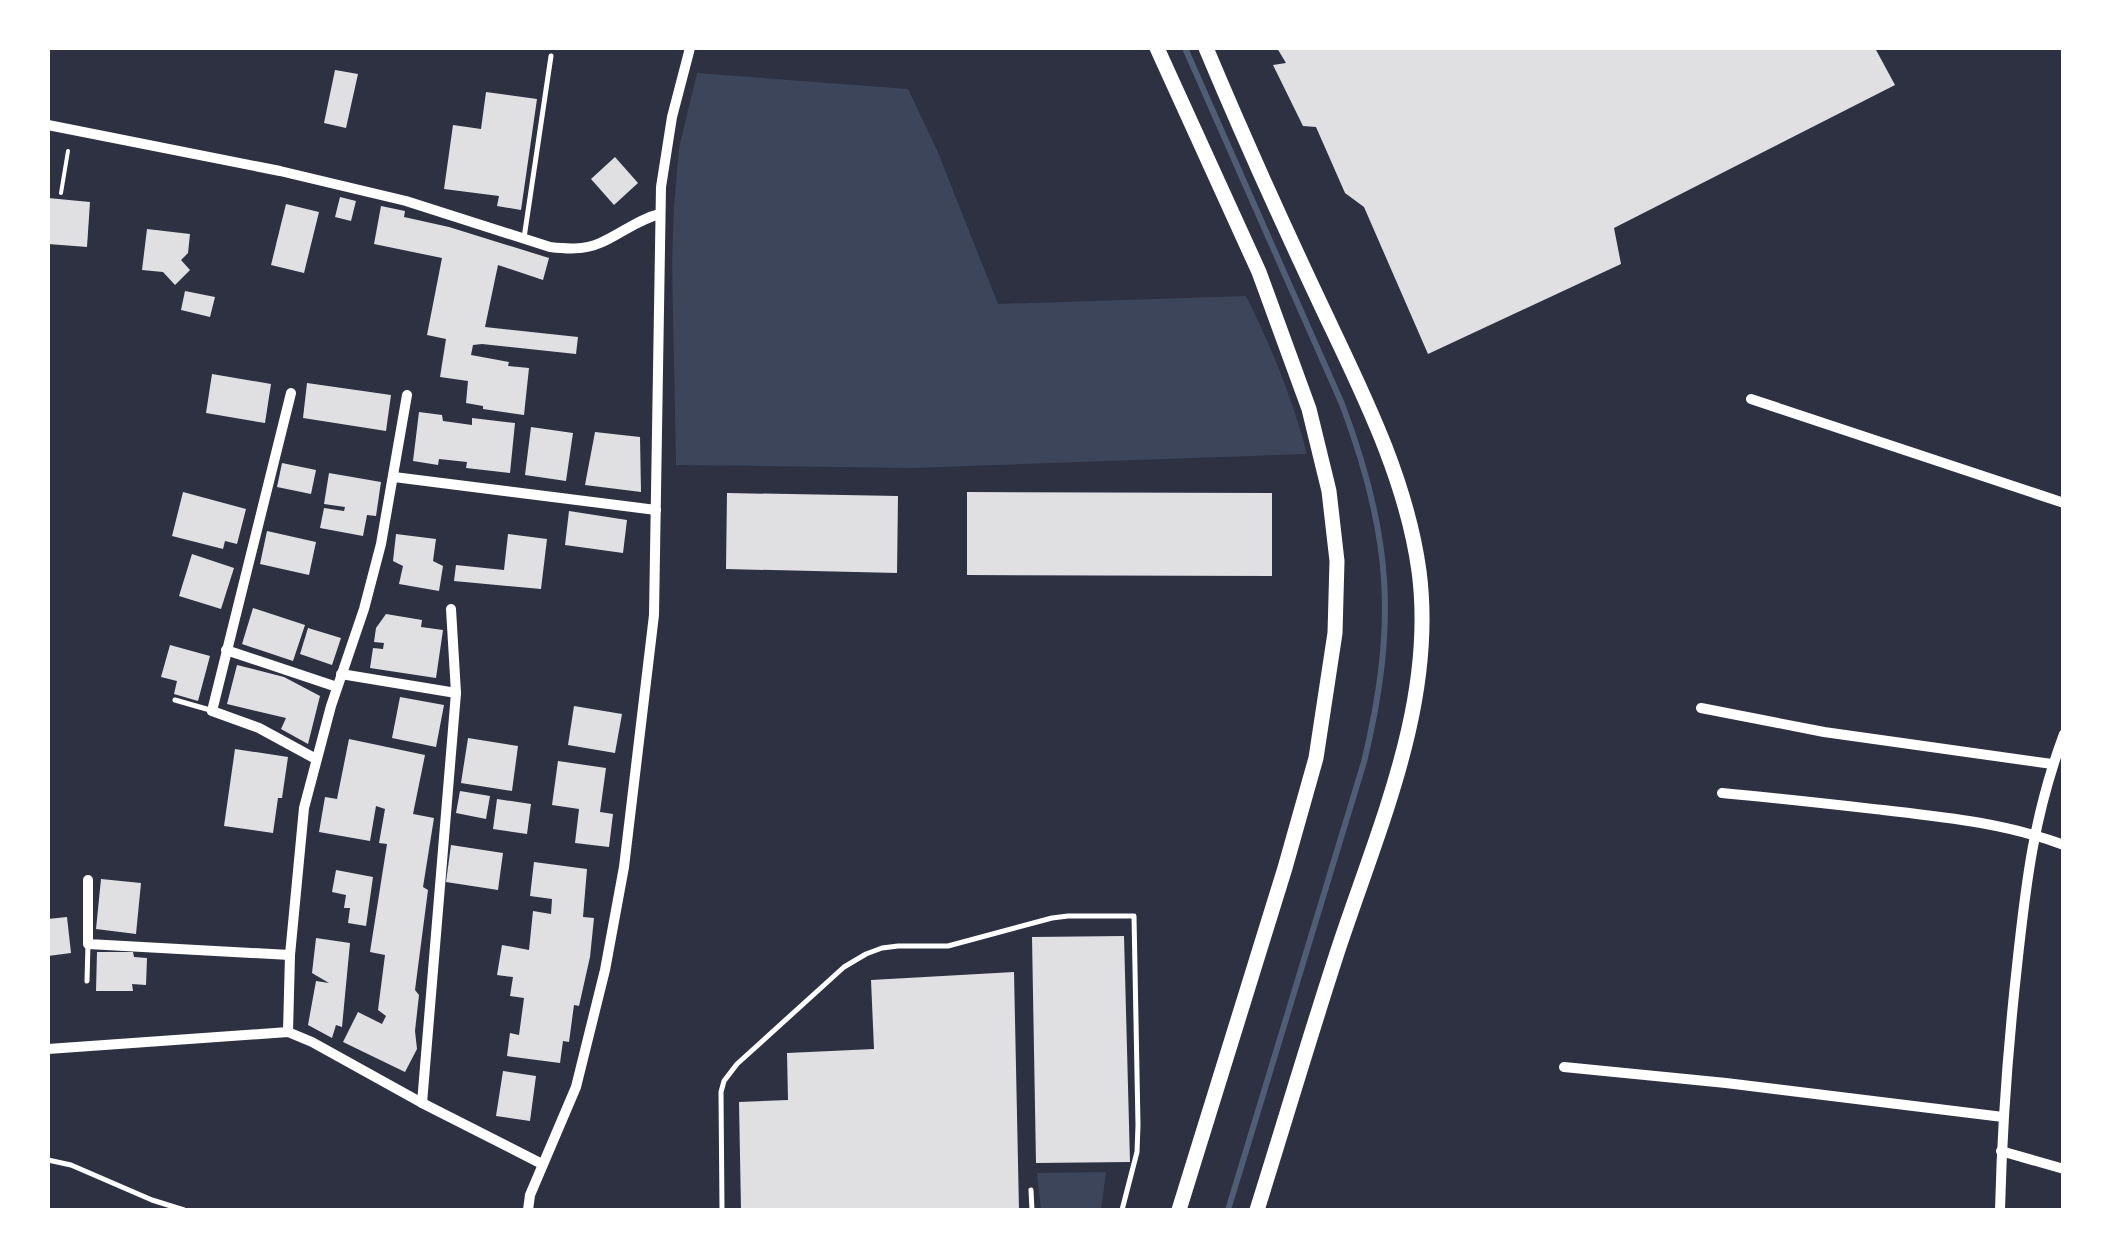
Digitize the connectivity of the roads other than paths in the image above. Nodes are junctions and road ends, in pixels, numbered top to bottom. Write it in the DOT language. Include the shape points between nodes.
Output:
graph roads {
  1 [pos="690,48"];
  2 [pos="1157,48"];
  3 [pos="1206,48"];
  4 [pos="551,56"];
  5 [pos="48,125"];
  6 [pos="660,214"];
  7 [pos="524,241"];
  8 [pos="291,393"];
  9 [pos="407,395"];
  10 [pos="1751,398"];
  11 [pos="394,477"];
  12 [pos="2064,503"];
  13 [pos="656,510"];
  14 [pos="451,609"];
  15 [pos="226,650"];
  16 [pos="341,674"];
  17 [pos="337,687"];
  18 [pos="456,693"];
  19 [pos="175,700"];
  20 [pos="1701,708"];
  21 [pos="212,711"];
  22 [pos="2064,734"];
  23 [pos="316,759"];
  24 [pos="2052,764"];
  25 [pos="1722,793"];
  26 [pos="2034,834"];
  27 [pos="2064,844"];
  28 [pos="88,880"];
  29 [pos="88,944"];
  30 [pos="290,954"];
  31 [pos="87,981"];
  32 [pos="288,1032"];
  33 [pos="48,1050"];
  34 [pos="1564,1067"];
  35 [pos="422,1104"];
  36 [pos="2003,1117"];
  37 [pos="2002,1151"];
  38 [pos="48,1160"];
  39 [pos="542,1164"];
  40 [pos="2064,1169"];
  41 [pos="1031,1190"];
  42 [pos="184,1210"];
  43 [pos="528,1210"];
  44 [pos="722,1210"];
  45 [pos="1032,1210"];
  46 [pos="1122,1210"];
  47 [pos="1180,1210"];
  48 [pos="1258,1210"];
  49 [pos="2000,1210"];
  1 -- 6 [label="street" via="672,117"];
  2 -- 47 [label="main road" via="1258,272 1309,409 1331,503 1337,586 1331,672 1312,775"];
  3 -- 48 [label="main road" via="1388,454 1411,533 1422,608 1420,664 1404,749"];
  4 -- 7 [label="lane"];
  5 -- 7 [label="street" via="406,201"];
  6 -- 7 [label="street" via="584,248"];
  6 -- 13 [label="street"];
  8 -- 15 [label="street"];
  9 -- 11 [label="street"];
  10 -- 12 [label="street"];
  11 -- 13 [label="street"];
  11 -- 16 [label="street" via="364,609"];
  13 -- 39 [label="street" via="654,615 624,867 592,1030"];
  14 -- 18 [label="street"];
  15 -- 17 [label="street"];
  15 -- 21 [label="street"];
  16 -- 17 [label="street"];
  16 -- 18 [label="street"];
  17 -- 23 [label="street"];
  18 -- 35 [label="street"];
  19 -- 21 [label="lane"];
  20 -- 24 [label="street"];
  21 -- 23 [label="street"];
  22 -- 24 [label="street"];
  23 -- 30 [label="street"];
  24 -- 26 [label="street"];
  25 -- 26 [label="street" via="1936,816"];
  26 -- 27 [label="street"];
  26 -- 36 [label="street"];
  28 -- 29 [label="street"];
  29 -- 30 [label="street"];
  29 -- 31 [label="lane"];
  30 -- 32 [label="street"];
  32 -- 33 [label="street"];
  32 -- 35 [label="street"];
  34 -- 36 [label="street"];
  35 -- 39 [label="street"];
  36 -- 37 [label="street"];
  37 -- 40 [label="street"];
  37 -- 49 [label="street"];
  38 -- 42 [label="lane"];
  39 -- 43 [label="street"];
  41 -- 45 [label="lane"];
  44 -- 46 [label="lane" via="724,1080 844,967 882,948 948,946 1052,918 1134,916 1136,1152"];
}
